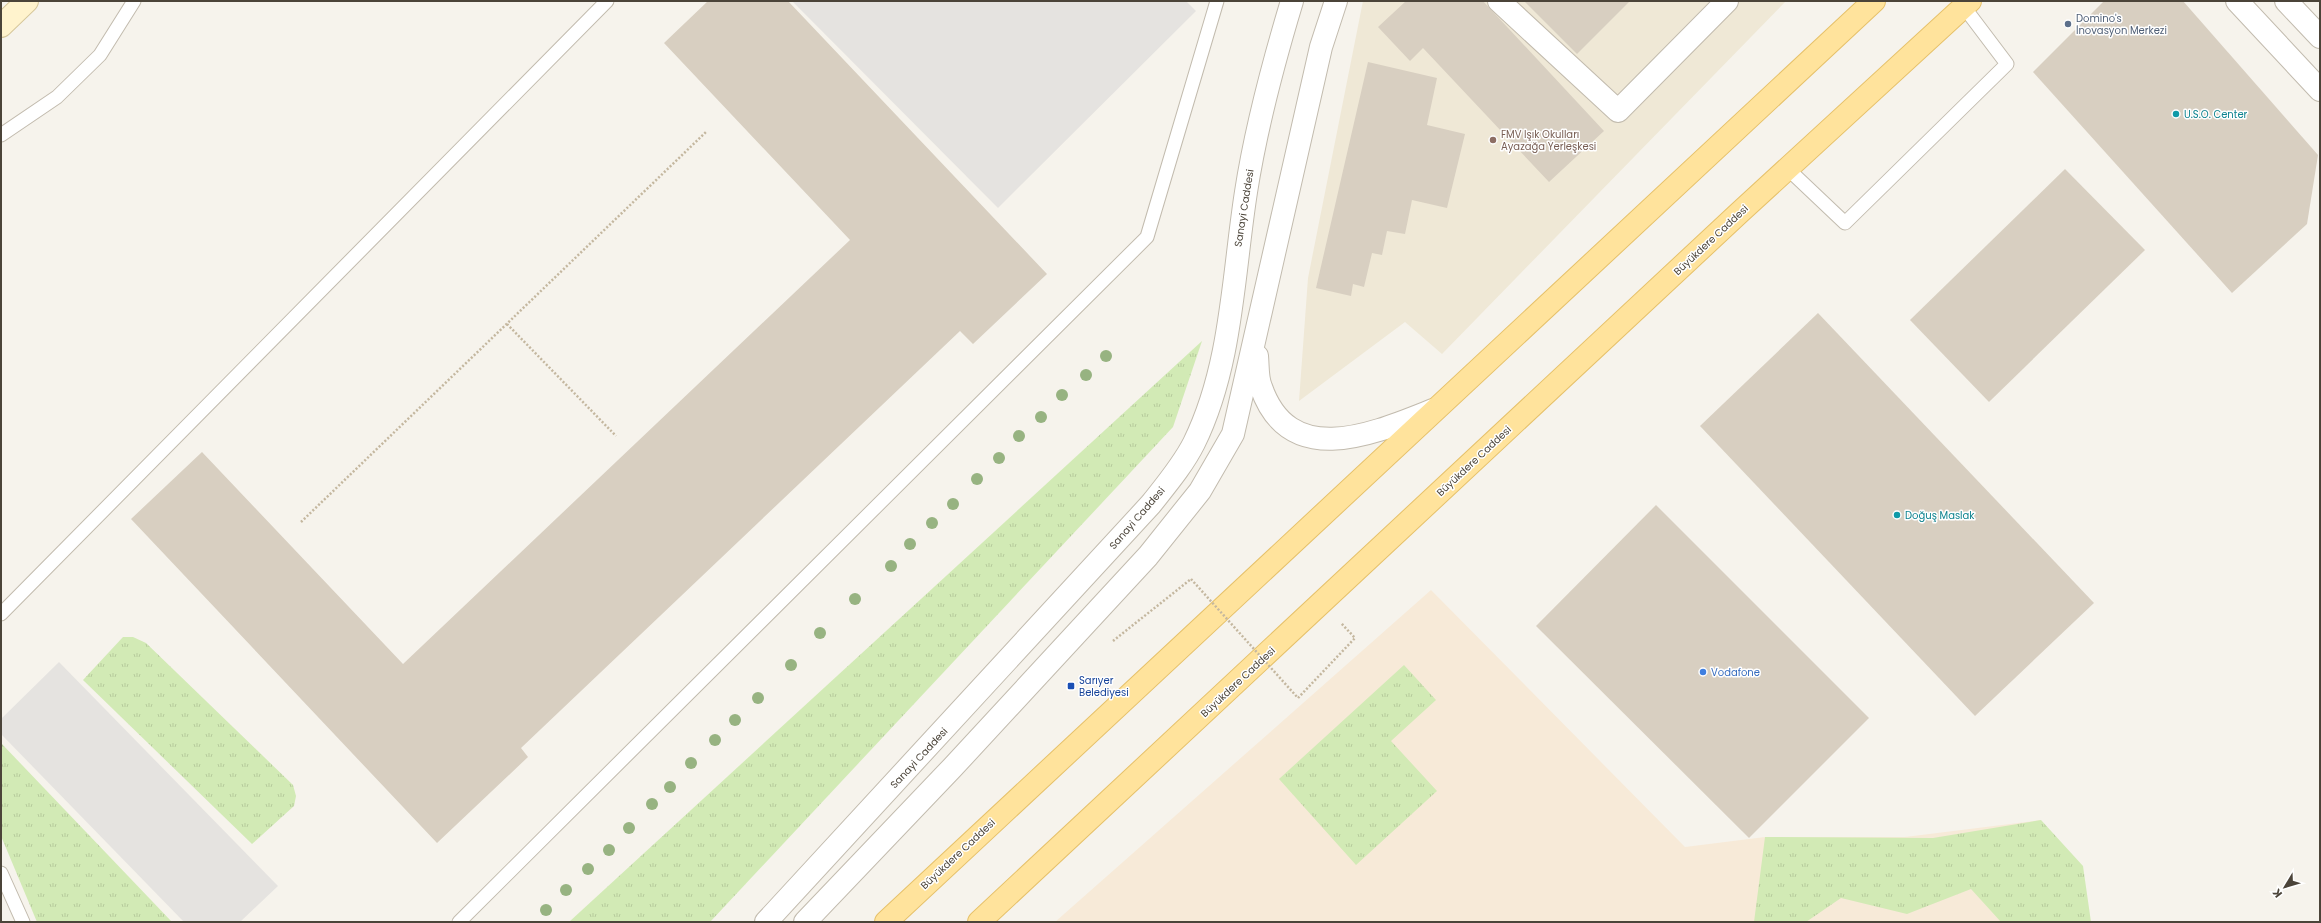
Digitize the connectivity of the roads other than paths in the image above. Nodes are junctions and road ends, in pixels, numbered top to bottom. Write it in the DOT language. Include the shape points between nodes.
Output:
graph roads {
  1 [pos="27,1"];
  2 [pos="134,1"];
  3 [pos="607,1"];
  4 [pos="1216,1"];
  5 [pos="1292,1"];
  6 [pos="1336,1"];
  7 [pos="1499,1"];
  8 [pos="1727,1"];
  9 [pos="1874,1"];
  10 [pos="2237,1"];
  11 [pos="2286,1"];
  12 [pos="1967,4"];
  13 [pos="1,26"];
  14 [pos="2320,37"];
  15 [pos="2320,90"];
  16 [pos="1,135"];
  17 [pos="1788,169"];
  18 [pos="1256,338"];
  19 [pos="1433,410"];
  20 [pos="1,614"];
  21 [pos="1,873"];
  22 [pos="23,922"];
  23 [pos="459,922"];
  24 [pos="766,922"];
  25 [pos="805,922"];
  26 [pos="886,922"];
  27 [pos="979,922"];
  1 -- 13 [label="main road"];
  2 -- 16 [label="lane" via="100,55 57,97"];
  3 -- 20 [label="lane"];
  4 -- 23 [label="lane" via="1147,237"];
  5 -- 24 [label="street, Sanayi Caddesi" via="1274,60 1255,141 1226,338 1215,391 1194,443 1151,504"];
  6 -- 18 [label="street" via="1320,55"];
  7 -- 8 [label="street" via="1618,111"];
  9 -- 19 [label="main road, Büyükdere Caddesi"];
  10 -- 15 [label="street"];
  11 -- 14 [label="street"];
  12 -- 17 [label="main road, Büyükdere Caddesi"];
  12 -- 17 [label="lane" via="2007,64 1845,223"];
  17 -- 27 [label="main road, Büyükdere Caddesi"];
  18 -- 19 [label="street" via="1260,386 1276,416 1298,434 1318,439 1341,439 1377,432"];
  18 -- 25 [label="street" via="1233,434 1200,491 1177,523 952,768"];
  19 -- 26 [label="main road, Büyükdere Caddesi"];
  21 -- 22 [label="lane"];
}
